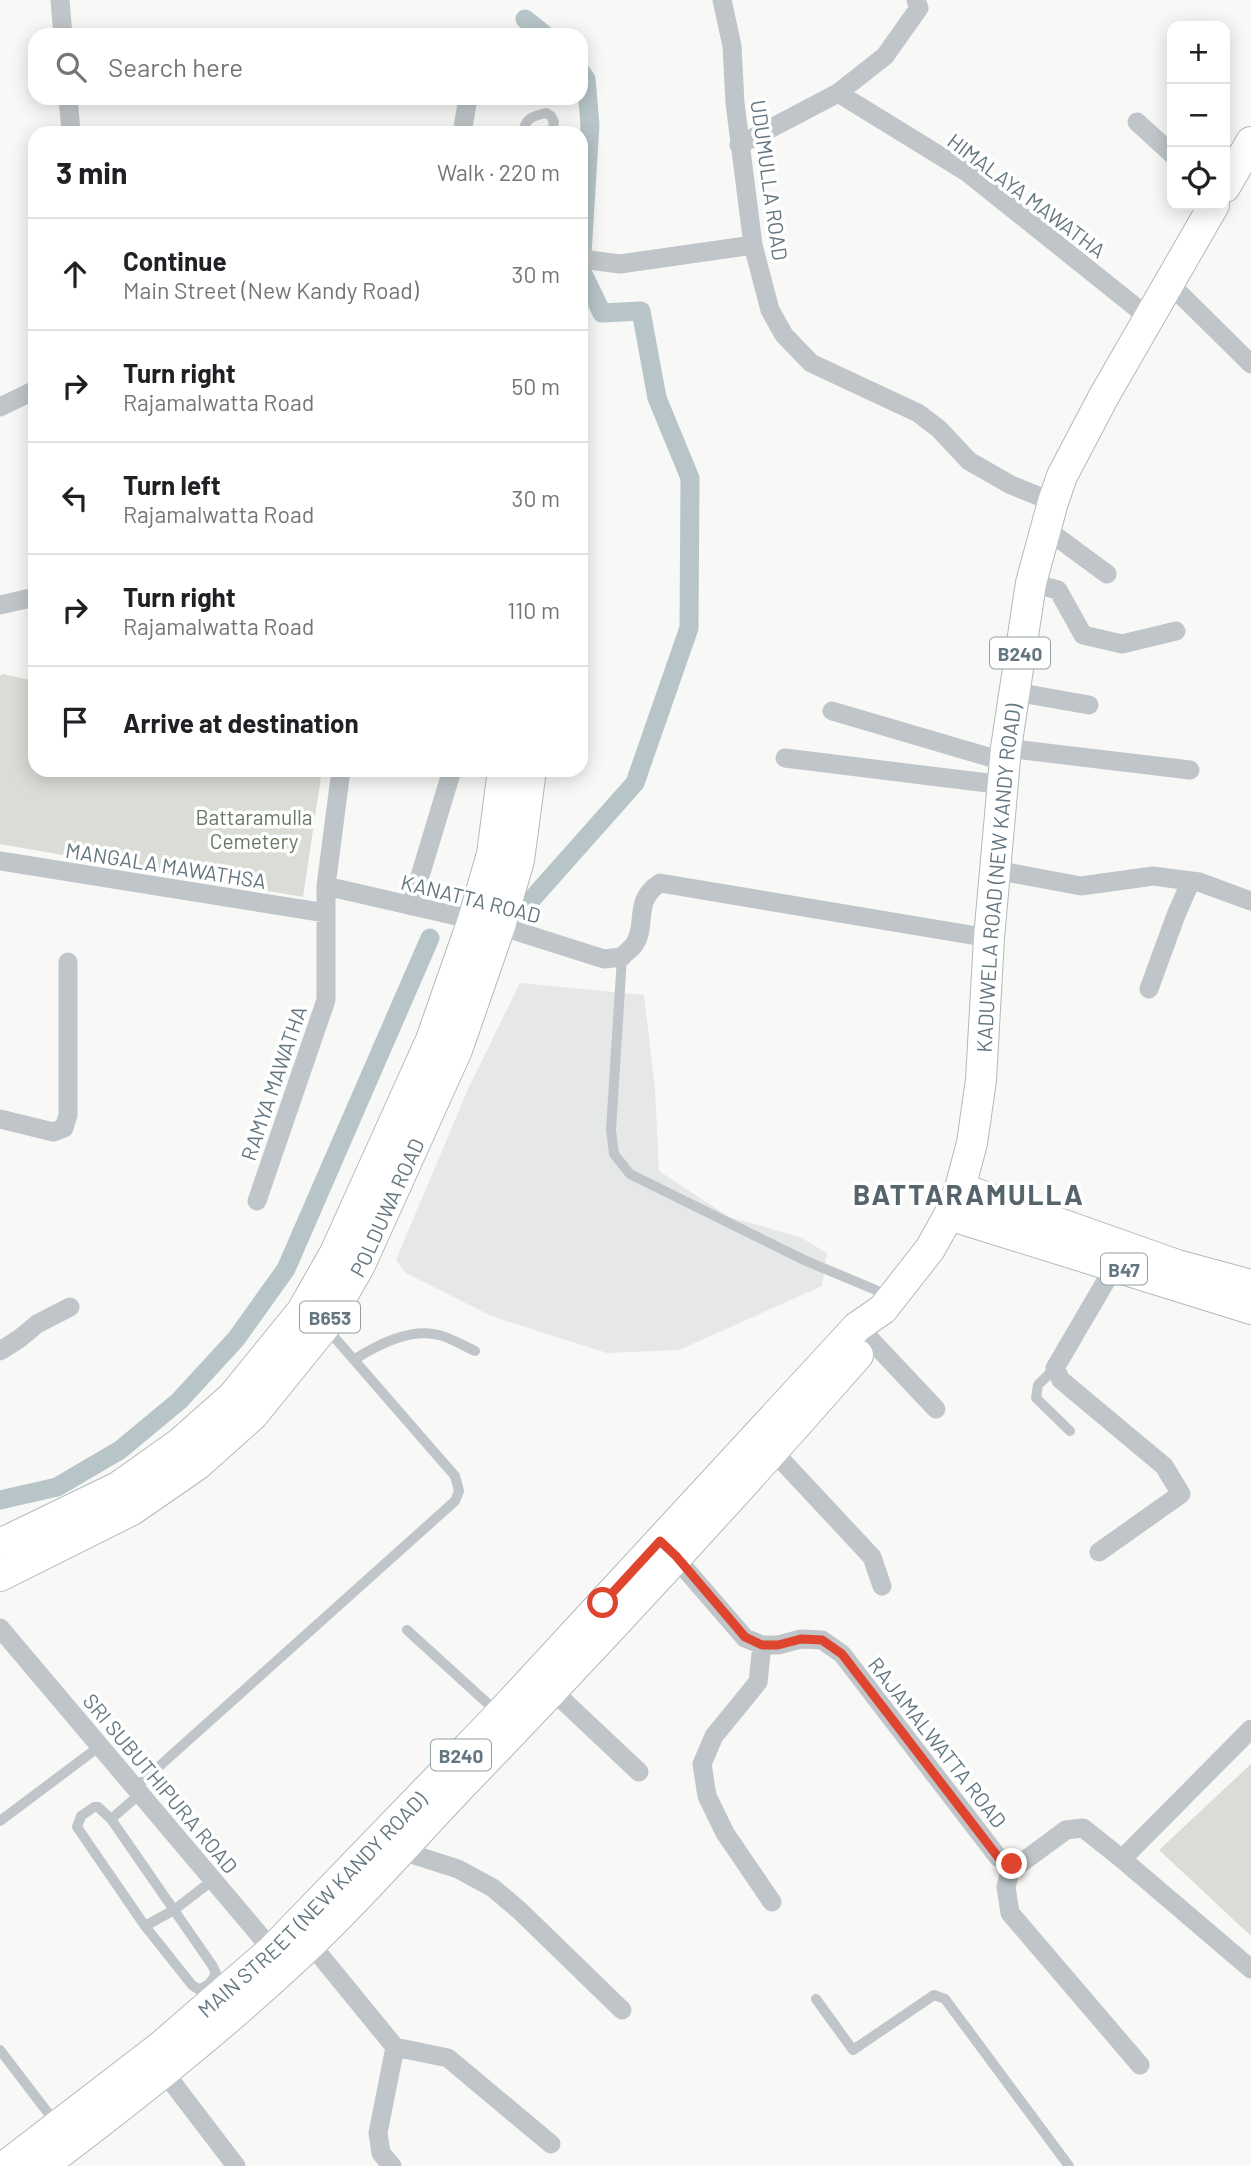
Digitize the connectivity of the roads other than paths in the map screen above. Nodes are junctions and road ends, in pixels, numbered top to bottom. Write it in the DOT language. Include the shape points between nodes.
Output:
graph roads {
  1 [pos="60,0"];
  2 [pos="722,0"];
  3 [pos="916,0"];
  4 [pos="62,28"];
  5 [pos="838,93"];
  6 [pos="69,105"];
  7 [pos="467,105"];
  8 [pos="1137,122"];
  9 [pos="71,126"];
  10 [pos="463,126"];
  11 [pos="525,126"];
  12 [pos="553,126"];
  13 [pos="1251,142"];
  14 [pos="739,145"];
  15 [pos="1167,149"];
  16 [pos="1230,178"];
  17 [pos="1211,210"];
  18 [pos="753,245"];
  19 [pos="589,259"];
  20 [pos="1168,282"];
  21 [pos="1148,317"];
  22 [pos="1251,364"];
  23 [pos="28,393"];
  24 [pos="0,407"];
  25 [pos="1049,516"];
  26 [pos="1107,574"];
  27 [pos="1031,583"];
  28 [pos="28,599"];
  29 [pos="0,605"];
  30 [pos="1176,631"];
  31 [pos="1016,692"];
  32 [pos="1089,705"];
  33 [pos="832,711"];
  34 [pos="785,758"];
  35 [pos="1005,765"];
  36 [pos="1190,770"];
  37 [pos="340,777"];
  38 [pos="451,777"];
  39 [pos="502,777"];
  40 [pos="530,777"];
  41 [pos="0,861"];
  42 [pos="995,870"];
  43 [pos="1191,881"];
  44 [pos="326,886"];
  45 [pos="1251,901"];
  46 [pos="411,906"];
  47 [pos="326,913"];
  48 [pos="486,923"];
  49 [pos="989,938"];
  50 [pos="613,958"];
  51 [pos="68,962"];
  52 [pos="1149,989"];
  53 [pos="0,1119"];
  54 [pos="972,1143"];
  55 [pos="257,1201"];
  56 [pos="955,1202"];
  57 [pos="1002,1217"];
  58 [pos="930,1249"];
  59 [pos="1120,1257"];
  60 [pos="1251,1285"];
  61 [pos="888,1303"];
  62 [pos="70,1307"];
  63 [pos="1251,1308"];
  64 [pos="313,1319"];
  65 [pos="871,1340"];
  66 [pos="0,1351"];
  67 [pos="475,1351"];
  68 [pos="355,1359"];
  69 [pos="1055,1367"];
  70 [pos="936,1409"];
  71 [pos="1070,1432"];
  72 [pos="774,1452"];
  73 [pos="0,1544"];
  74 [pos="668,1548"];
  75 [pos="1099,1552"];
  76 [pos="0,1576"];
  77 [pos="882,1586"];
  78 [pos="0,1628"];
  79 [pos="407,1630"];
  80 [pos="762,1645"];
  81 [pos="553,1691"];
  82 [pos="500,1714"];
  83 [pos="1251,1728"];
  84 [pos="100,1746"];
  85 [pos="639,1773"];
  86 [pos="137,1791"];
  87 [pos="111,1819"];
  88 [pos="0,1821"];
  89 [pos="402,1852"];
  90 [pos="1122,1859"];
  91 [pos="1012,1864"];
  92 [pos="213,1880"];
  93 [pos="772,1902"];
  94 [pos="174,1910"];
  95 [pos="145,1926"];
  96 [pos="310,1943"];
  97 [pos="279,1959"];
  98 [pos="1251,1969"];
  99 [pos="816,1999"];
  100 [pos="622,2010"];
  101 [pos="395,2047"];
  102 [pos="0,2050"];
  103 [pos="1140,2065"];
  104 [pos="165,2073"];
  105 [pos="58,2127"];
  106 [pos="551,2144"];
  107 [pos="5,2166"];
  108 [pos="43,2166"];
  109 [pos="236,2166"];
  110 [pos="391,2166"];
  111 [pos="1069,2166"];
  1 -- 4 [label="street"];
  2 -- 14 [label="street, UDUMULLA ROAD" via="732,46"];
  3 -- 5 [label="street" via="919,8 885,56"];
  5 -- 14 [label="street"];
  5 -- 21 [label="street, HIMALAYA MAWATHA" via="968,173"];
  6 -- 9 [label="street"];
  7 -- 10 [label="street"];
  8 -- 15 [label="street"];
  11 -- 12 [label="lane" via="531,117 546,113"];
  13 -- 16 [label="main road"];
  14 -- 18 [label="street, UDUMULLA ROAD"];
  17 -- 20 [label="main road, KADUWELA ROAD (NEW KANDY ROAD) / B240"];
  18 -- 19 [label="street" via="620,264"];
  18 -- 25 [label="street, UDUMULLA ROAD" via="770,310 784,335 811,363 918,413 970,461 1011,485"];
  20 -- 21 [label="main road, KADUWELA ROAD (NEW KANDY ROAD) / B240"];
  20 -- 22 [label="street"];
  21 -- 25 [label="main road, KADUWELA ROAD (NEW KANDY ROAD) / B240" via="1062,476"];
  23 -- 24 [label="street"];
  25 -- 26 [label="street, UDUMULLA ROAD"];
  25 -- 27 [label="main road, KADUWELA ROAD (NEW KANDY ROAD) / B240"];
  27 -- 30 [label="street" via="1058,590 1083,635 1122,644"];
  27 -- 31 [label="main road, KADUWELA ROAD (NEW KANDY ROAD) / B240"];
  28 -- 29 [label="street"];
  31 -- 32 [label="street"];
  31 -- 35 [label="main road, KADUWELA ROAD (NEW KANDY ROAD) / B240"];
  33 -- 35 [label="street"];
  34 -- 35 [label="street"];
  35 -- 36 [label="street"];
  35 -- 42 [label="main road, KADUWELA ROAD (NEW KANDY ROAD) / B240"];
  37 -- 44 [label="street, RAMYA MAWATHA"];
  38 -- 46 [label="street"];
  39 -- 48 [label="main road, POLDUWA ROAD / B653"];
  40 -- 48 [label="main road, POLDUWA ROAD / B653" via="519,860"];
  41 -- 47 [label="street, MANGALA MAWATHSA"];
  42 -- 43 [label="street" via="1081,886 1153,876"];
  42 -- 49 [label="main road, KADUWELA ROAD (NEW KANDY ROAD) / B240"];
  43 -- 45 [label="street"];
  43 -- 52 [label="street"];
  44 -- 46 [label="street, KANATTA ROAD"];
  44 -- 47 [label="street, RAMYA MAWATHA"];
  46 -- 48 [label="street, KANATTA ROAD"];
  47 -- 55 [label="street, RAMYA MAWATHA" via="326,1000"];
  48 -- 50 [label="street, KANATTA ROAD"];
  48 -- 64 [label="main road, POLDUWA ROAD / B653" via="457,1050 360,1265"];
  49 -- 50 [label="street" via="660,883 649,890 643,904 636,943"];
  49 -- 54 [label="main road, KADUWELA ROAD (NEW KANDY ROAD) / B240" via="981,1080"];
  50 -- 61 [label="lane" via="614,1154 630,1174"];
  51 -- 53 [label="street" via="68,1115 64,1128 52,1132"];
  54 -- 56 [label="main road, KADUWELA ROAD (NEW KANDY ROAD) / B240"];
  54 -- 57 [label="main road"];
  56 -- 57 [label="main road, B47"];
  56 -- 58 [label="main road, MAIN STREET (NEW KANDY ROAD) / B240"];
  57 -- 58 [label="main road, B47"];
  57 -- 59 [label="main road, B47"];
  58 -- 61 [label="main road, MAIN STREET (NEW KANDY ROAD) / B240"];
  59 -- 60 [label="main road, B47" via="1177,1265"];
  59 -- 63 [label="main road, B47"];
  59 -- 69 [label="street"];
  61 -- 65 [label="main road, MAIN STREET (NEW KANDY ROAD) / B240"];
  61 -- 74 [label="main road, MAIN STREET (NEW KANDY ROAD) / B240" via="857,1327"];
  62 -- 66 [label="street"];
  64 -- 68 [label="lane"];
  64 -- 73 [label="main road, POLDUWA ROAD / B653" via="180,1443 118,1487"];
  64 -- 76 [label="main road, POLDUWA ROAD / B653" via="253,1415 197,1465 132,1510"];
  65 -- 70 [label="street"];
  65 -- 72 [label="main road, MAIN STREET (NEW KANDY ROAD) / B240"];
  67 -- 68 [label="lane" via="439,1335 409,1335"];
  68 -- 86 [label="lane" via="455,1476 456,1501"];
  69 -- 71 [label="lane" via="1038,1385 1036,1398"];
  69 -- 75 [label="street" via="1061,1380 1164,1466 1181,1494"];
  72 -- 74 [label="main road, MAIN STREET (NEW KANDY ROAD) / B240"];
  72 -- 77 [label="street" via="872,1558"];
  74 -- 80 [label="street" via="745,1637"];
  74 -- 81 [label="main road, MAIN STREET (NEW KANDY ROAD) / B240"];
  74 -- 82 [label="main road, MAIN STREET (NEW KANDY ROAD) / B240"];
  78 -- 84 [label="street, SRI SUBUTHIPURA ROAD"];
  79 -- 82 [label="lane"];
  80 -- 91 [label="street, RAJAMALWATTA ROAD" via="822,1640 842,1654 998,1857"];
  80 -- 93 [label="street" via="758,1682 714,1736 702,1764 707,1796 719,1821"];
  81 -- 85 [label="street"];
  81 -- 89 [label="main road, MAIN STREET (NEW KANDY ROAD) / B240"];
  82 -- 97 [label="main road, MAIN STREET (NEW KANDY ROAD) / B240"];
  83 -- 90 [label="street"];
  84 -- 86 [label="street, SRI SUBUTHIPURA ROAD"];
  84 -- 88 [label="lane"];
  86 -- 87 [label="lane"];
  86 -- 92 [label="street, SRI SUBUTHIPURA ROAD"];
  87 -- 94 [label="lane"];
  87 -- 95 [label="lane" via="94,1807 81,1816 77,1827"];
  89 -- 96 [label="main road, MAIN STREET (NEW KANDY ROAD) / B240"];
  89 -- 100 [label="street" via="458,1869 493,1888"];
  90 -- 91 [label="street" via="1083,1828 1066,1830 1021,1863"];
  90 -- 98 [label="street"];
  91 -- 103 [label="street" via="1006,1887 1010,1913"];
  92 -- 94 [label="lane"];
  92 -- 97 [label="street, SRI SUBUTHIPURA ROAD"];
  94 -- 95 [label="lane"];
  94 -- 95 [label="lane" via="216,1973 203,1988 192,1985"];
  96 -- 97 [label="main road, MAIN STREET (NEW KANDY ROAD) / B240"];
  96 -- 101 [label="street"];
  97 -- 104 [label="main road, MAIN STREET (NEW KANDY ROAD) / B240"];
  97 -- 105 [label="main road, MAIN STREET (NEW KANDY ROAD) / B240"];
  99 -- 111 [label="lane" via="853,2050 934,1995 944,1999"];
  101 -- 106 [label="street" via="448,2058"];
  101 -- 110 [label="street" via="378,2133 381,2153"];
  102 -- 105 [label="lane"];
  104 -- 108 [label="main road, MAIN STREET (NEW KANDY ROAD) / B240"];
  104 -- 109 [label="street"];
  105 -- 107 [label="main road, MAIN STREET (NEW KANDY ROAD) / B240"];
}
